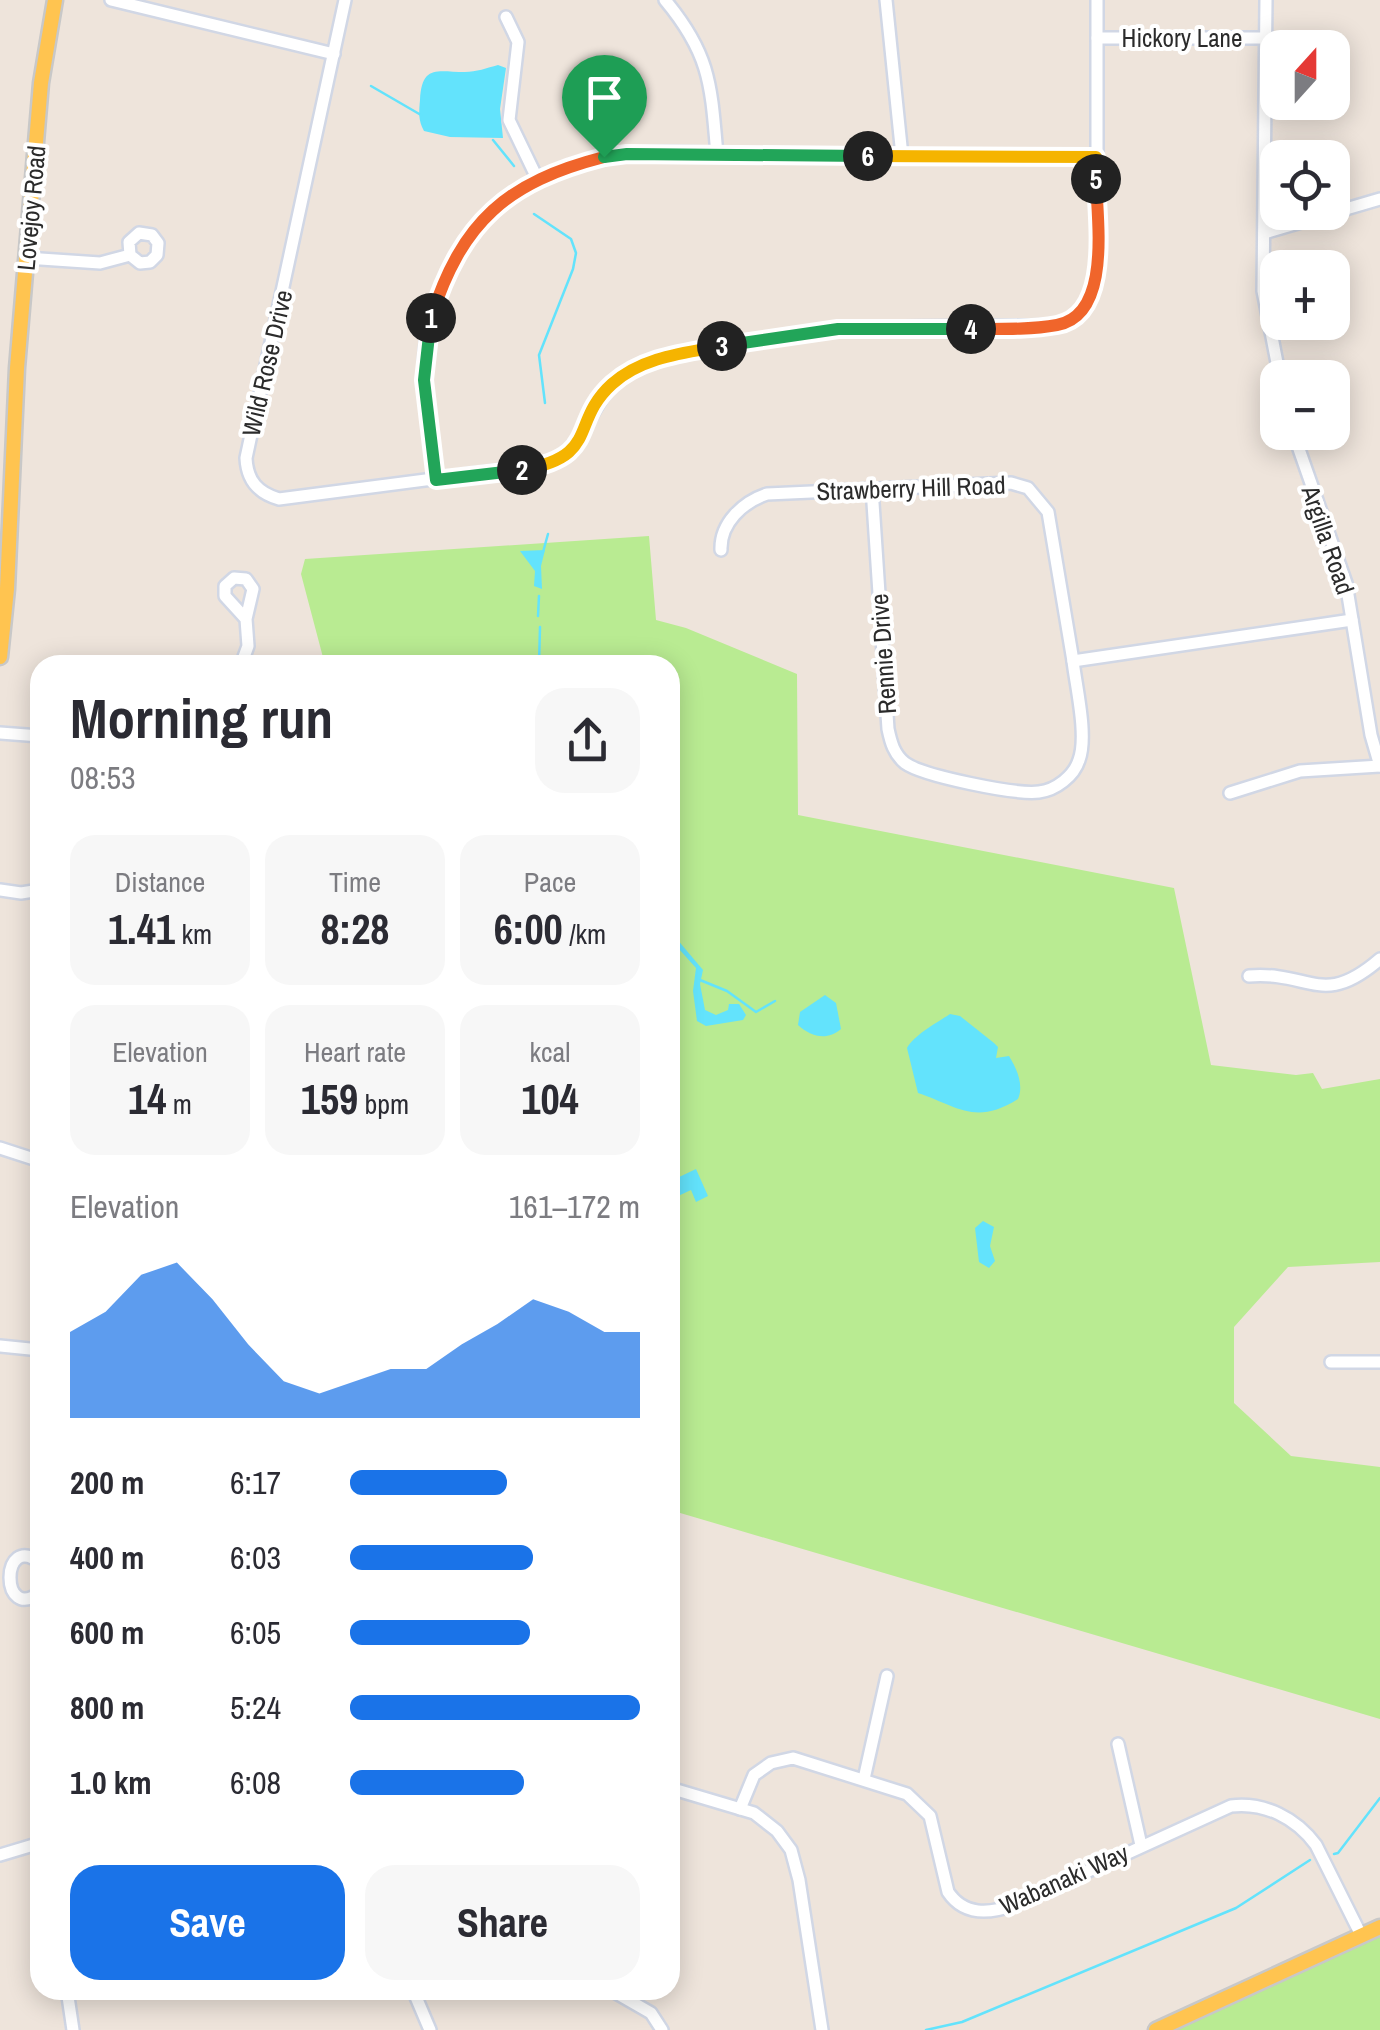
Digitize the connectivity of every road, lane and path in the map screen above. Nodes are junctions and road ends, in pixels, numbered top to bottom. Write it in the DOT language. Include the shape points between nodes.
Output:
graph roads {
  1 [pos="55,0"];
  2 [pos="111,0"];
  3 [pos="345,0"];
  4 [pos="665,0"];
  5 [pos="886,0"];
  6 [pos="1097,0"];
  7 [pos="1266,0"];
  8 [pos="506,16"];
  9 [pos="1266,30"];
  10 [pos="1098,38"];
  11 [pos="1260,38"];
  12 [pos="334,54"];
  13 [pos="1265,120"];
  14 [pos="716,154"];
  15 [pos="902,156"];
  16 [pos="1096,157"];
  17 [pos="537,178"];
  18 [pos="1380,199"];
  19 [pos="1264,233"];
  20 [pos="130,255"];
  21 [pos="26,258"];
  22 [pos="1276,360"];
  23 [pos="1299,450"];
  24 [pos="436,480"];
  25 [pos="872,488"];
  26 [pos="721,550"];
  27 [pos="246,620"];
  28 [pos="1352,620"];
  29 [pos="245,655"];
  30 [pos="0,657"];
  31 [pos="1073,661"];
  32 [pos="0,734"];
  33 [pos="30,736"];
  34 [pos="1380,766"];
  35 [pos="1230,794"];
  36 [pos="0,890"];
  37 [pos="30,891"];
  38 [pos="1380,959"];
  39 [pos="1249,976"];
  40 [pos="0,1148"];
  41 [pos="30,1158"];
  42 [pos="0,1346"];
  43 [pos="30,1349"];
  44 [pos="1331,1362"];
  45 [pos="1380,1362"];
  46 [pos="30,1558"];
  47 [pos="2,1586"];
  48 [pos="30,1598"];
  49 [pos="887,1676"];
  50 [pos="1118,1744"];
  51 [pos="864,1779"];
  52 [pos="680,1791"];
  53 [pos="740,1809"];
  54 [pos="30,1846"];
  55 [pos="1141,1846"];
  56 [pos="0,1854"];
  57 [pos="1380,1927"];
  58 [pos="1361,1936"];
  59 [pos="68,2000"];
  60 [pos="416,2000"];
  61 [pos="628,2000"];
  62 [pos="73,2030"];
  63 [pos="430,2030"];
  64 [pos="662,2030"];
  65 [pos="822,2030"];
  66 [pos="1156,2030"];
  1 -- 21 [label="main road, Lovejoy Road"];
  2 -- 12 [label="street"];
  3 -- 12 [label="street, Wild Rose Drive"];
  4 -- 14 [label="street" via="708,72"];
  5 -- 15 [label="street"];
  6 -- 10 [label="street, Wild Rose Drive"];
  7 -- 9 [label="street"];
  8 -- 17 [label="street" via="518,42 509,120"];
  10 -- 11 [label="street, Hickory Lane"];
  10 -- 16 [label="street, Wild Rose Drive"];
  12 -- 24 [label="street, Wild Rose Drive" via="246,468 256,488 280,499"];
  13 -- 19 [label="street"];
  14 -- 15 [label="street"];
  14 -- 17 [label="street" via="604,157"];
  15 -- 16 [label="street"];
  16 -- 24 [label="street, Wild Rose Drive" via="1094,286 1083,309 1060,325 838,329 665,356 612,384 566,456 525,469"];
  17 -- 24 [label="street" via="470,235 441,286 424,380"];
  18 -- 19 [label="street"];
  19 -- 22 [label="street" via="1263,292"];
  20 -- 21 [label="street" via="100,263"];
  21 -- 30 [label="main road, Lovejoy Road"];
  23 -- 28 [label="street, Argilla Road" via="1341,567"];
  25 -- 26 [label="street, Strawberry Hill Road" via="753,499 723,531"];
  25 -- 31 [label="street, Strawberry Hill Road" via="1011,483 1034,493 1048,512"];
  25 -- 31 [label="street, Rennie Drive" via="888,730 900,759 925,773 998,788 1037,793 1055,786 1072,774 1082,751"];
  27 -- 29 [label="street"];
  28 -- 31 [label="street"];
  28 -- 34 [label="street, Argilla Road"];
  32 -- 33 [label="street"];
  34 -- 35 [label="street" via="1300,771"];
  36 -- 37 [label="street"];
  38 -- 39 [label="street" via="1340,986"];
  40 -- 41 [label="street"];
  42 -- 43 [label="street"];
  44 -- 45 [label="street"];
  46 -- 47 [label="street" via="14,1559"];
  47 -- 48 [label="street"];
  49 -- 51 [label="street"];
  50 -- 55 [label="street"];
  51 -- 53 [label="street, Wabanaki Way" via="811,1761 783,1760 754,1775"];
  51 -- 55 [label="street, Wabanaki Way" via="907,1794 926,1809 948,1892 969,1910 1014,1905"];
  52 -- 53 [label="street"];
  53 -- 65 [label="street" via="764,1820 791,1850"];
  54 -- 56 [label="street"];
  55 -- 58 [label="street, Wabanaki Way" via="1231,1806 1278,1814 1316,1844"];
  57 -- 58 [label="main road"];
  58 -- 66 [label="main road"];
  59 -- 62 [label="street"];
  60 -- 63 [label="street"];
  61 -- 64 [label="street" via="650,2012"];
}
